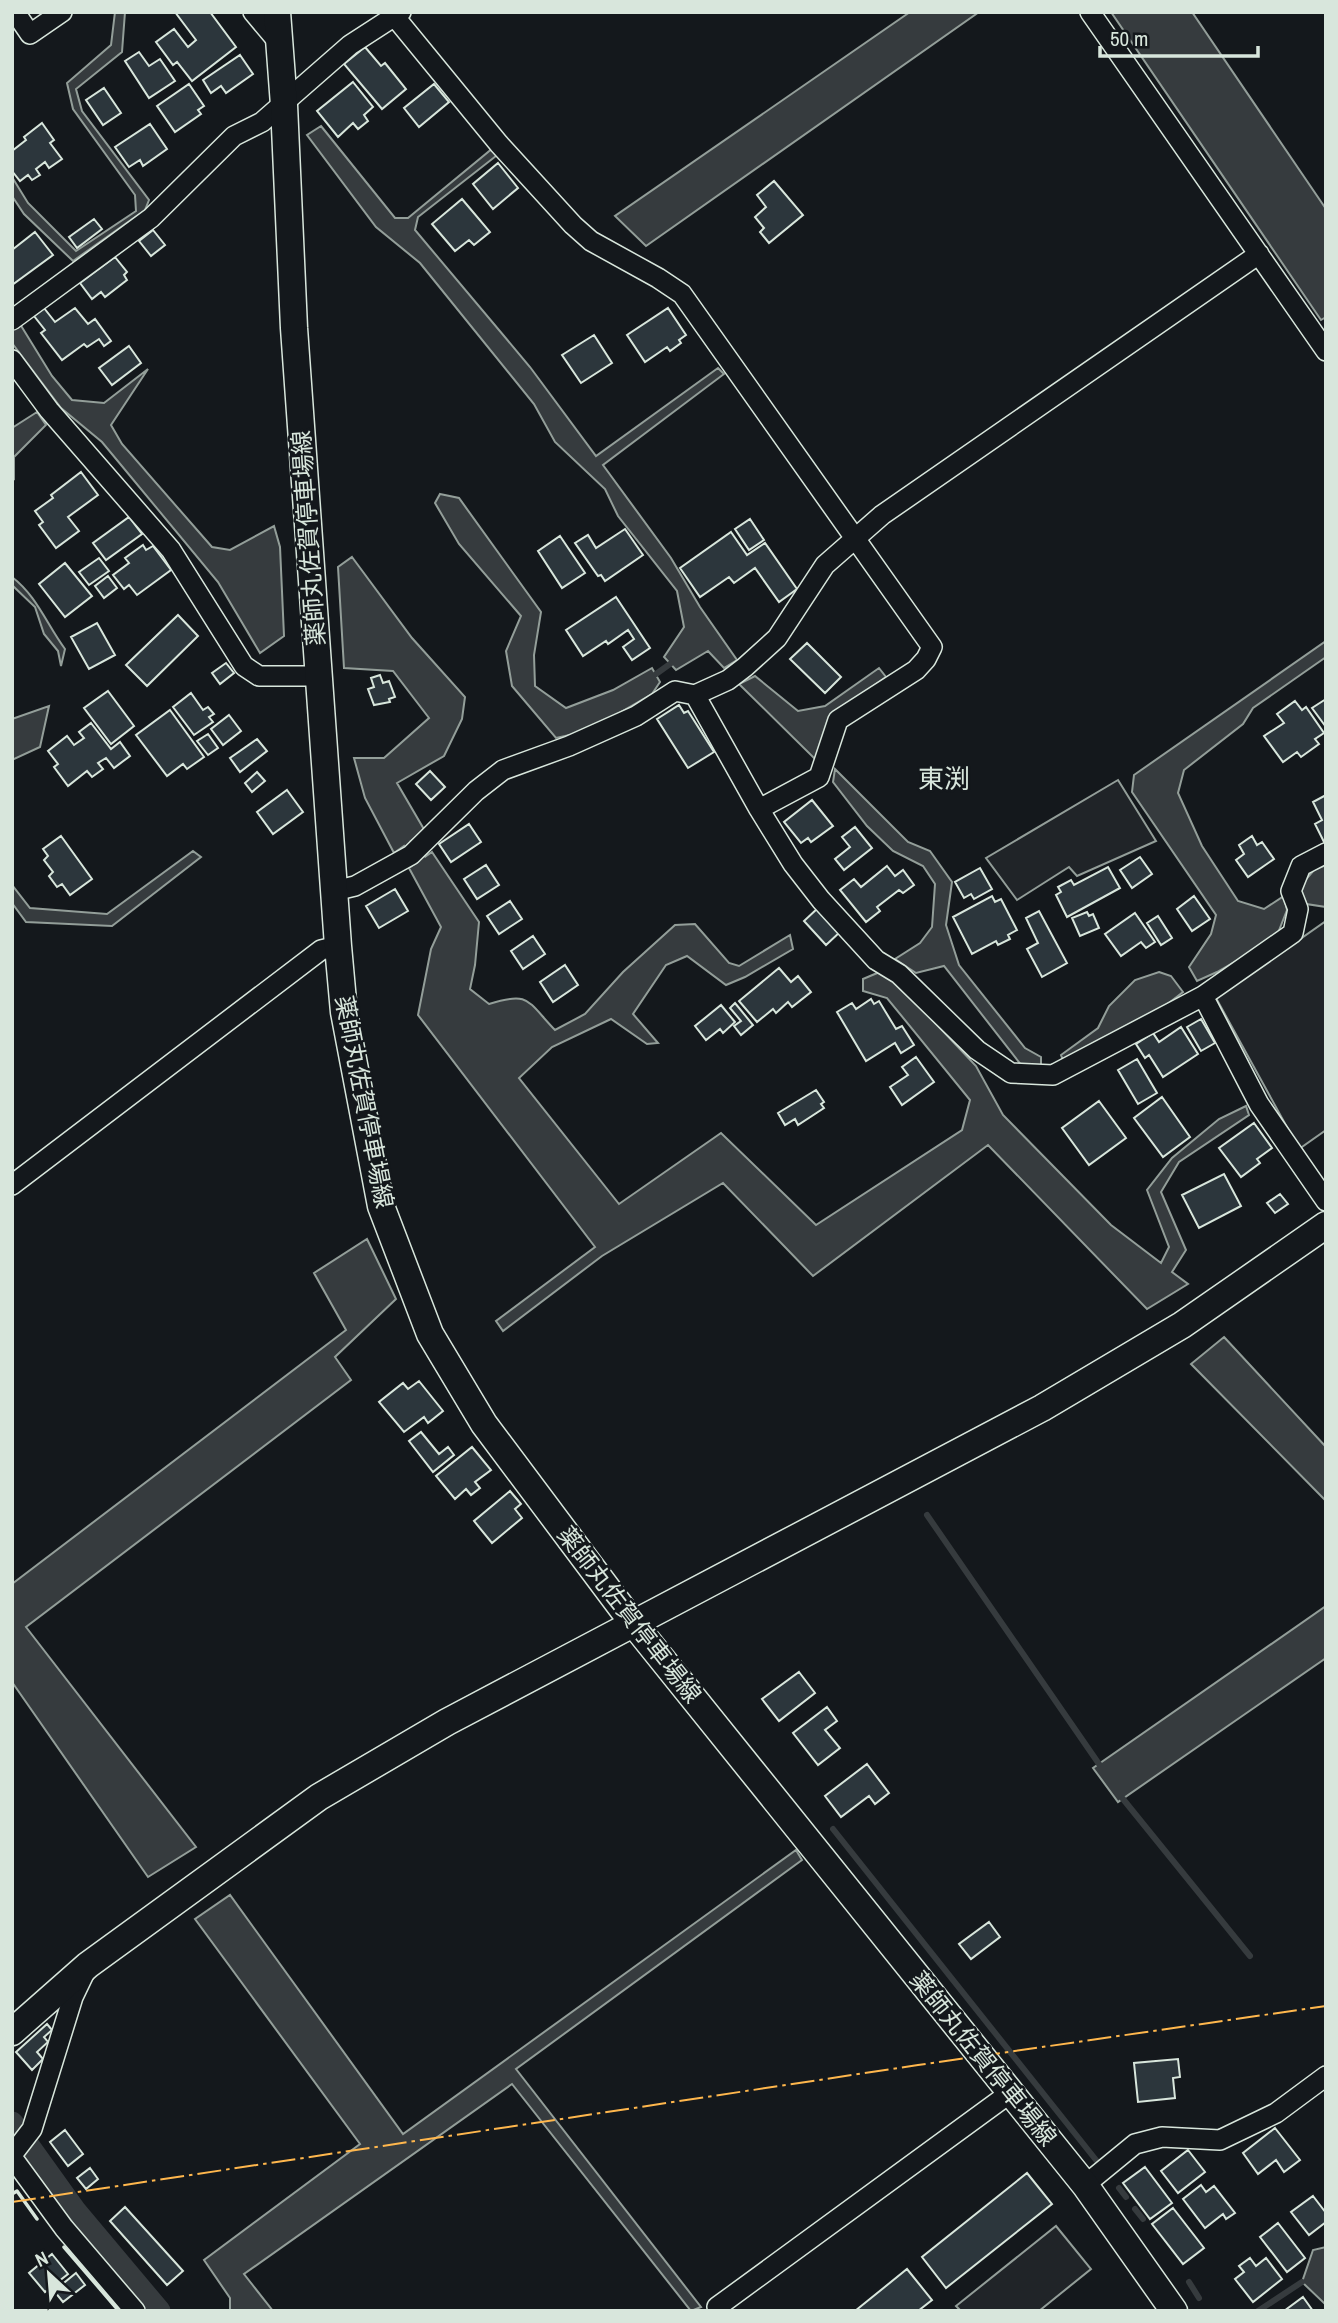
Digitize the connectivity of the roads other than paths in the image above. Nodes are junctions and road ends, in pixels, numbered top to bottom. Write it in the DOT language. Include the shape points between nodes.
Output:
graph roads {
  1 [pos="15,12"];
  2 [pos="62,12"];
  3 [pos="253,12"];
  4 [pos="277,12"];
  5 [pos="1090,12"];
  6 [pos="398,15"];
  7 [pos="279,43"];
  8 [pos="284,105"];
  9 [pos="1259,254"];
  10 [pos="12,320"];
  11 [pos="1324,343"];
  12 [pos="12,360"];
  13 [pos="856,537"];
  14 [pos="318,676"];
  15 [pos="695,695"];
  16 [pos="759,809"];
  17 [pos="1326,853"];
  18 [pos="334,891"];
  19 [pos="338,946"];
  20 [pos="1203,996"];
  21 [pos="12,1185"];
  22 [pos="1326,1201"];
  23 [pos="1326,1225"];
  24 [pos="633,1623"];
  25 [pos="88,1965"];
  26 [pos="12,2032"];
  27 [pos="1326,2076"];
  28 [pos="1010,2092"];
  29 [pos="12,2156"];
  30 [pos="1085,2185"];
  31 [pos="717,2307"];
  32 [pos="135,2311"];
  33 [pos="1174,2311"];
  1 -- 2 [label="street" via="30,34"];
  3 -- 7 [label="street"];
  4 -- 7 [label="main road, 薬師丸佐賀停車場線"];
  5 -- 9 [label="street"];
  6 -- 8 [label="street" via="350,45"];
  6 -- 13 [label="street" via="499,144 573,225 591,241 682,294"];
  7 -- 8 [label="main road, 薬師丸佐賀停車場線"];
  8 -- 10 [label="street" via="234,136 151,218"];
  8 -- 14 [label="main road, 薬師丸佐賀停車場線"];
  9 -- 11 [label="street"];
  9 -- 13 [label="street"];
  12 -- 14 [label="street" via="49,410 171,550 244,666 259,676"];
  13 -- 15 [label="street" via="825,565 777,638 727,680"];
  13 -- 16 [label="street" via="932,648 916,670 838,720 819,778"];
  14 -- 18 [label="main road, 薬師丸佐賀停車場線"];
  15 -- 16 [label="street"];
  15 -- 18 [label="street" via="675,691 636,716 503,770 415,851 355,886"];
  16 -- 20 [label="street" via="793,864 876,960 892,969 977,1050 1011,1073 1053,1075"];
  17 -- 20 [label="street" via="1301,866 1293,933"];
  18 -- 19 [label="main road, 薬師丸佐賀停車場線"];
  19 -- 21 [label="street" via="321,950"];
  19 -- 24 [label="main road, 薬師丸佐賀停車場線" via="344,1012 381,1206 430,1335 484,1424"];
  20 -- 22 [label="street" via="1259,1104"];
  23 -- 24 [label="main road" via="1182,1325 1042,1408"];
  24 -- 25 [label="main road" via="447,1722 319,1797"];
  24 -- 28 [label="main road, 薬師丸佐賀停車場線"];
  25 -- 26 [label="main road"];
  25 -- 29 [label="street" via="73,1997 32,2129"];
  27 -- 30 [label="street" via="1276,2113 1220,2140 1162,2137 1135,2144"];
  28 -- 30 [label="main road, 薬師丸佐賀停車場線"];
  28 -- 31 [label="street"];
  29 -- 32 [label="street" via="64,2228"];
  30 -- 33 [label="main road, 薬師丸佐賀停車場線"];
}
